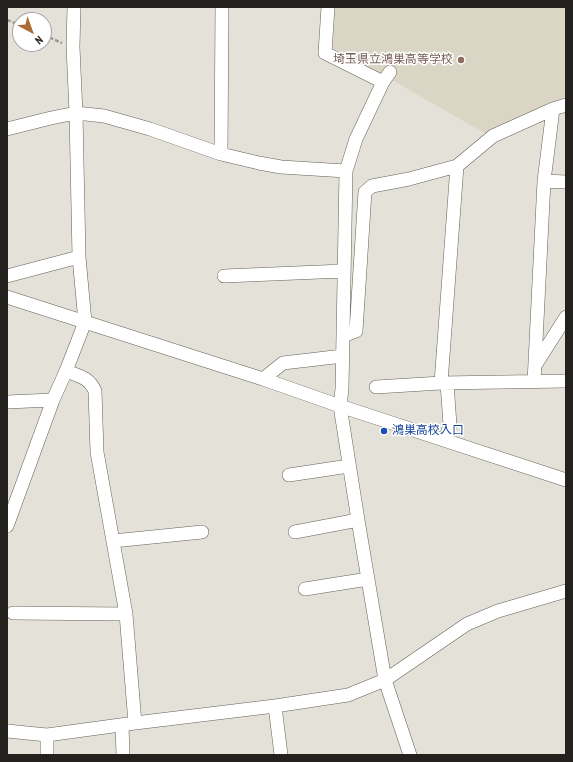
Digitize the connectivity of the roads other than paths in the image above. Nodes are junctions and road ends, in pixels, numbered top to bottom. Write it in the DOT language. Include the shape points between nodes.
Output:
graph roads {
  1 [pos="74,7"];
  2 [pos="222,7"];
  3 [pos="328,7"];
  4 [pos="566,105"];
  5 [pos="553,109"];
  6 [pos="76,113"];
  7 [pos="7,130"];
  8 [pos="221,154"];
  9 [pos="457,166"];
  10 [pos="346,171"];
  11 [pos="544,181"];
  12 [pos="566,182"];
  13 [pos="79,257"];
  14 [pos="344,272"];
  15 [pos="7,276"];
  16 [pos="224,276"];
  17 [pos="7,297"];
  18 [pos="566,317"];
  19 [pos="85,322"];
  20 [pos="343,336"];
  21 [pos="343,356"];
  22 [pos="535,365"];
  23 [pos="66,371"];
  24 [pos="262,379"];
  25 [pos="566,381"];
  26 [pos="534,382"];
  27 [pos="444,383"];
  28 [pos="376,387"];
  29 [pos="53,400"];
  30 [pos="7,402"];
  31 [pos="340,406"];
  32 [pos="445,440"];
  33 [pos="349,466"];
  34 [pos="289,475"];
  35 [pos="566,480"];
  36 [pos="358,520"];
  37 [pos="7,526"];
  38 [pos="202,532"];
  39 [pos="295,532"];
  40 [pos="113,541"];
  41 [pos="368,579"];
  42 [pos="305,589"];
  43 [pos="566,591"];
  44 [pos="13,613"];
  45 [pos="126,614"];
  46 [pos="386,680"];
  47 [pos="275,706"];
  48 [pos="135,723"];
  49 [pos="122,725"];
  50 [pos="7,731"];
  51 [pos="47,735"];
  52 [pos="46,755"];
  53 [pos="123,755"];
  54 [pos="281,755"];
  55 [pos="410,755"];
  1 -- 6 [label="street"];
  2 -- 8 [label="street"];
  3 -- 10 [label="street" via="325,53 387,77 356,138"];
  4 -- 5 [label="street"];
  5 -- 9 [label="street" via="493,136"];
  5 -- 11 [label="street"];
  6 -- 7 [label="street"];
  6 -- 8 [label="street" via="104,116 130,123"];
  6 -- 13 [label="street"];
  8 -- 10 [label="street" via="281,167"];
  9 -- 20 [label="street" via="372,186 365,192 356,331"];
  9 -- 27 [label="street"];
  10 -- 14 [label="street"];
  11 -- 12 [label="street"];
  11 -- 22 [label="street"];
  13 -- 15 [label="street"];
  13 -- 19 [label="street"];
  14 -- 16 [label="street"];
  14 -- 20 [label="street"];
  17 -- 19 [label="street"];
  18 -- 22 [label="street"];
  19 -- 23 [label="street"];
  19 -- 24 [label="street"];
  20 -- 21 [label="street"];
  21 -- 24 [label="street" via="283,363"];
  21 -- 31 [label="street"];
  22 -- 26 [label="street"];
  23 -- 29 [label="street"];
  23 -- 40 [label="street" via="85,378 92,383 95,391 98,452"];
  24 -- 31 [label="street"];
  25 -- 26 [label="street"];
  26 -- 27 [label="street"];
  27 -- 28 [label="street"];
  27 -- 32 [label="street" via="450,425"];
  29 -- 30 [label="street"];
  29 -- 37 [label="street"];
  31 -- 32 [label="street"];
  31 -- 33 [label="street"];
  32 -- 35 [label="street"];
  33 -- 34 [label="street"];
  33 -- 36 [label="street"];
  36 -- 39 [label="street"];
  36 -- 41 [label="street"];
  38 -- 40 [label="street"];
  40 -- 45 [label="street"];
  41 -- 42 [label="street"];
  41 -- 46 [label="street"];
  43 -- 46 [label="street" via="498,611 467,624"];
  44 -- 45 [label="street"];
  45 -- 48 [label="street"];
  46 -- 47 [label="street" via="348,694"];
  46 -- 55 [label="street"];
  47 -- 48 [label="street"];
  47 -- 54 [label="street"];
  48 -- 49 [label="street"];
  49 -- 51 [label="street"];
  49 -- 53 [label="street"];
  50 -- 51 [label="street"];
  51 -- 52 [label="street"];
}
